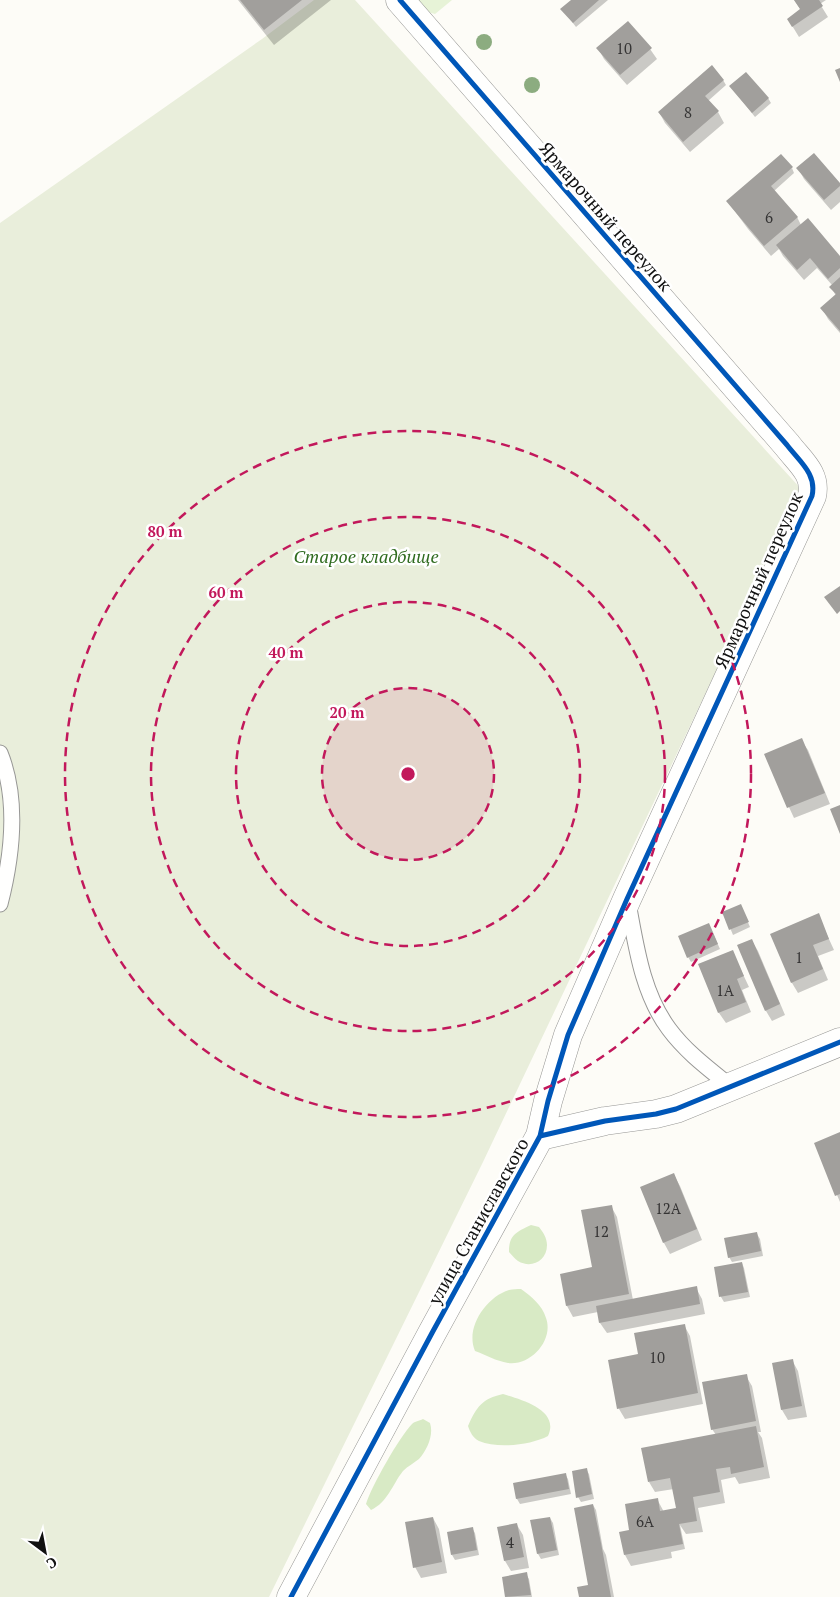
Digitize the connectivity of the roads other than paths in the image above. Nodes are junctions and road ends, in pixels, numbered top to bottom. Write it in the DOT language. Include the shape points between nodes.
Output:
graph roads {
  1 [pos="400,0"];
  2 [pos="0,753"];
  3 [pos="627,899"];
  4 [pos="0,904"];
  5 [pos="840,1042"];
  6 [pos="730,1086"];
  7 [pos="540,1136"];
  8 [pos="291,1597"];
  1 -- 3 [label="street, Ярмарочный переулок" via="787,445 812,478 812,496"];
  2 -- 4 [label="lane" via="6,771 12,822"];
  3 -- 6 [label="lane" via="642,970 657,1009 686,1049"];
  3 -- 7 [label="street, Ярмарочный переулок" via="568,1035"];
  5 -- 6 [label="street, улица Станиславского"];
  6 -- 7 [label="street, улица Станиславского" via="670,1110"];
  7 -- 8 [label="street, улица Станиславского"];
}
